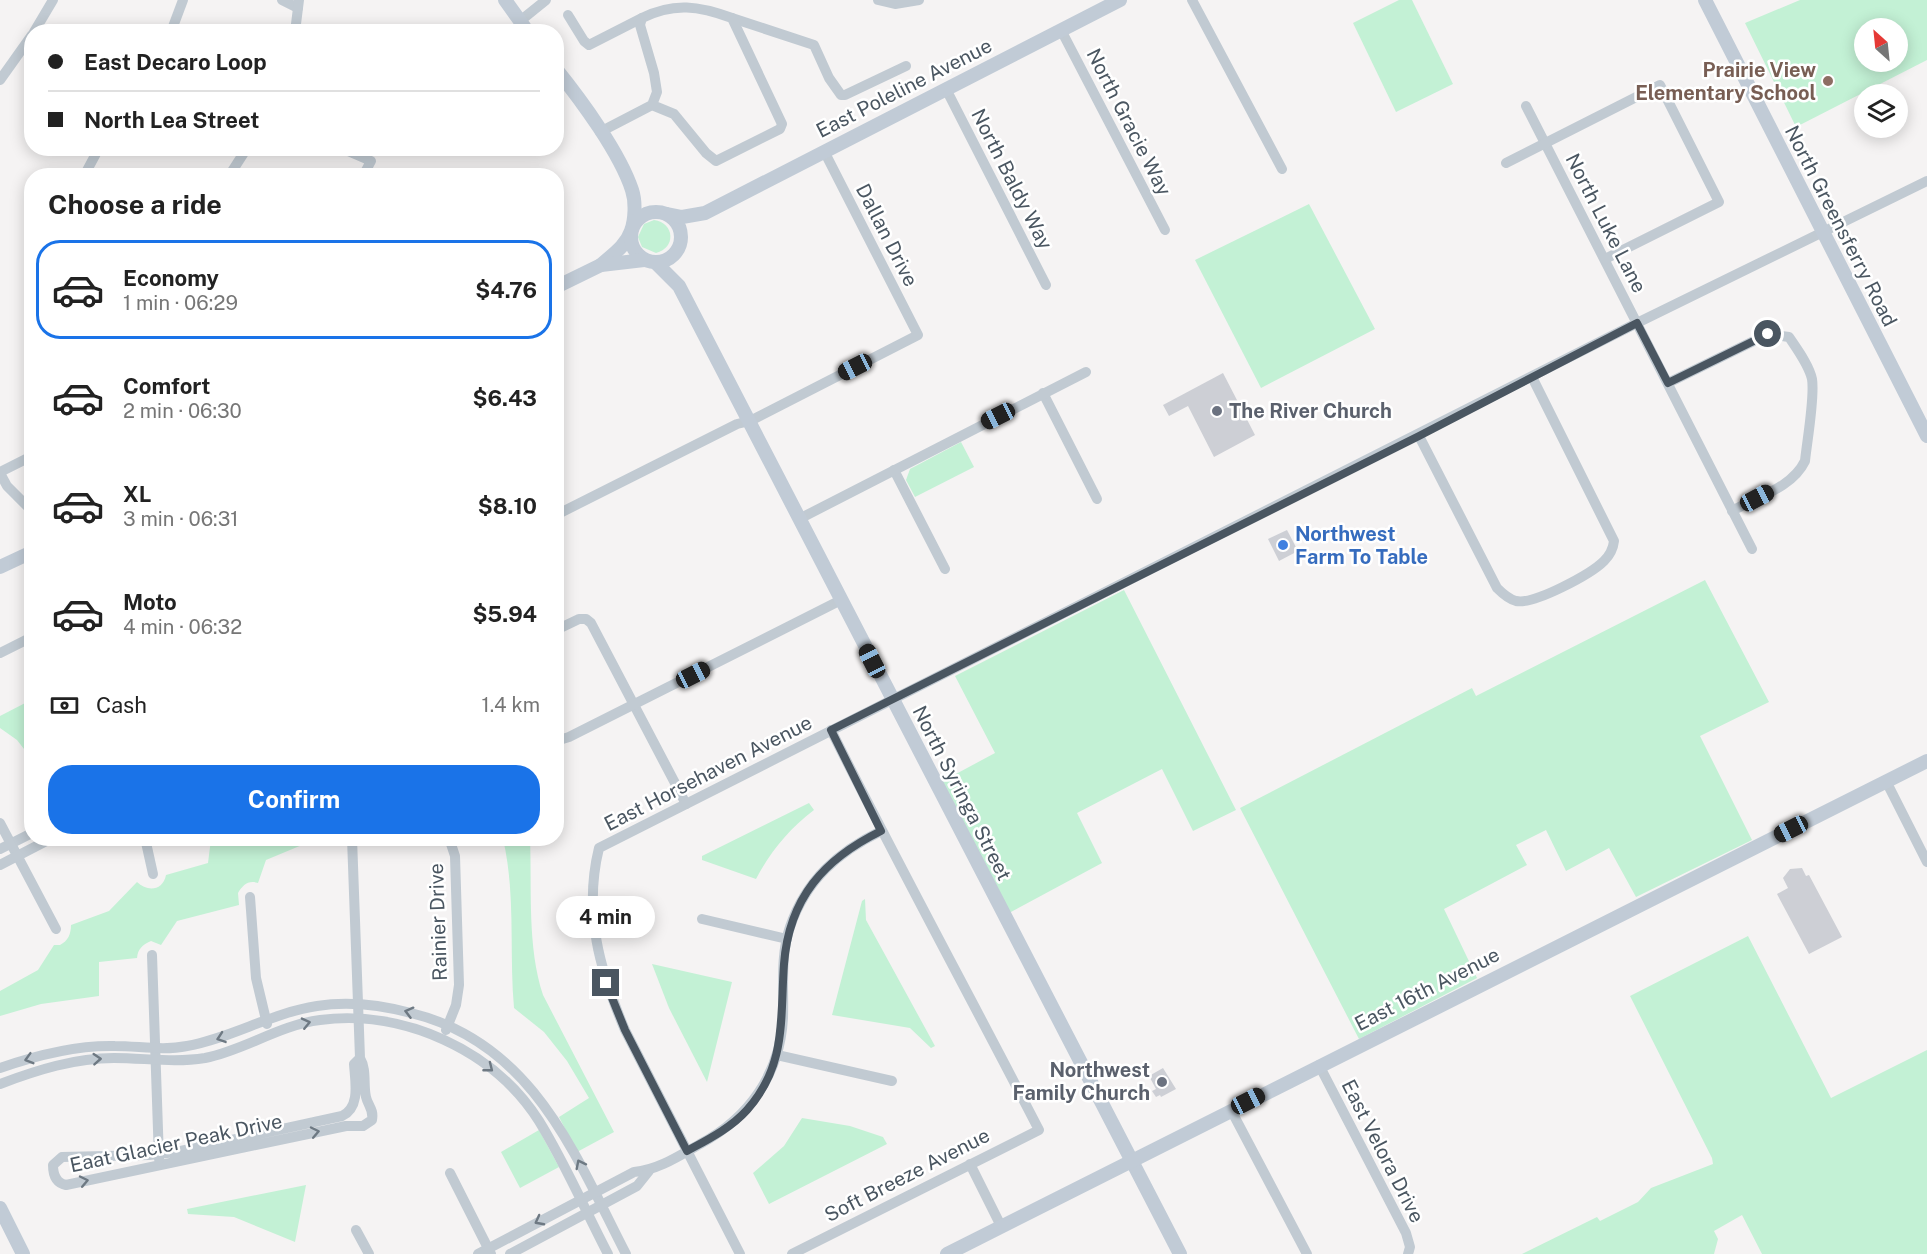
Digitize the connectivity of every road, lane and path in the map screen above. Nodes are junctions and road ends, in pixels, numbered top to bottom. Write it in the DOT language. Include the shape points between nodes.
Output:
graph roads {
  1 [pos="53,0"];
  2 [pos="183,0"];
  3 [pos="282,0"];
  4 [pos="505,0"];
  5 [pos="546,0"];
  6 [pos="878,0"];
  7 [pos="919,0"];
  8 [pos="1120,0"];
  9 [pos="1192,0"];
  10 [pos="1705,0"];
  11 [pos="895,2"];
  12 [pos="298,4"];
  13 [pos="568,15"];
  14 [pos="642,18"];
  15 [pos="732,18"];
  16 [pos="38,24"];
  17 [pos="174,24"];
  18 [pos="296,24"];
  19 [pos="523,24"];
  20 [pos="526,24"];
  21 [pos="1061,30"];
  22 [pos="24,46"];
  23 [pos="906,66"];
  24 [pos="0,80"];
  25 [pos="564,80"];
  26 [pos="946,89"];
  27 [pos="652,105"];
  28 [pos="1526,106"];
  29 [pos="600,132"];
  30 [pos="1545,143"];
  31 [pos="824,151"];
  32 [pos="359,156"];
  33 [pos="1506,163"];
  34 [pos="367,168"];
  35 [pos="1282,169"];
  36 [pos="1927,181"];
  37 [pos="633,192"];
  38 [pos="663,213"];
  39 [pos="705,213"];
  40 [pos="1165,230"];
  41 [pos="632,231"];
  42 [pos="1822,233"];
  43 [pos="678,249"];
  44 [pos="1605,259"];
  45 [pos="650,261"];
  46 [pos="601,265"];
  47 [pos="564,284"];
  48 [pos="1046,285"];
  49 [pos="679,286"];
  50 [pos="1637,323"];
  51 [pos="1086,372"];
  52 [pos="1532,377"];
  53 [pos="1668,383"];
  54 [pos="1043,393"];
  55 [pos="1922,413"];
  56 [pos="750,421"];
  57 [pos="1419,436"];
  58 [pos="1927,436"];
  59 [pos="24,460"];
  60 [pos="894,470"];
  61 [pos="0,473"];
  62 [pos="1097,499"];
  63 [pos="24,504"];
  64 [pos="564,511"];
  65 [pos="1732,511"];
  66 [pos="801,518"];
  67 [pos="1752,549"];
  68 [pos="24,556"];
  69 [pos="0,567"];
  70 [pos="945,569"];
  71 [pos="841,600"];
  72 [pos="564,626"];
  73 [pos="24,641"];
  74 [pos="0,653"];
  75 [pos="892,701"];
  76 [pos="634,705"];
  77 [pos="831,730"];
  78 [pos="564,737"];
  79 [pos="1927,761"];
  80 [pos="1886,782"];
  81 [pos="686,804"];
  82 [pos="0,823"];
  83 [pos="881,831"];
  84 [pos="24,836"];
  85 [pos="10,844"];
  86 [pos="37,846"];
  87 [pos="147,846"];
  88 [pos="352,846"];
  89 [pos="452,846"];
  90 [pos="0,849"];
  91 [pos="1924,849"];
  92 [pos="18,856"];
  93 [pos="1927,862"];
  94 [pos="0,866"];
  95 [pos="153,874"];
  96 [pos="250,897"];
  97 [pos="702,919"];
  98 [pos="56,929"];
  99 [pos="787,939"];
  100 [pos="152,955"];
  101 [pos="359,1004"];
  102 [pos="360,1017"];
  103 [pos="265,1020"];
  104 [pos="448,1026"];
  105 [pos="270,1033"];
  106 [pos="443,1039"];
  107 [pos="156,1048"];
  108 [pos="777,1055"];
  109 [pos="360,1059"];
  110 [pos="156,1061"];
  111 [pos="1319,1065"];
  112 [pos="0,1068"];
  113 [pos="892,1081"];
  114 [pos="0,1084"];
  115 [pos="1230,1110"];
  116 [pos="687,1151"];
  117 [pos="159,1159"];
  118 [pos="1131,1161"];
  119 [pos="970,1164"];
  120 [pos="649,1171"];
  121 [pos="450,1173"];
  122 [pos="594,1192"];
  123 [pos="579,1199"];
  124 [pos="601,1206"];
  125 [pos="587,1213"];
  126 [pos="1,1214"];
  127 [pos="1001,1226"];
  128 [pos="356,1230"];
  129 [pos="486,1252"];
  130 [pos="23,1254"];
  131 [pos="369,1254"];
  132 [pos="510,1254"];
  133 [pos="608,1254"];
  134 [pos="626,1254"];
  135 [pos="740,1254"];
  136 [pos="792,1254"];
  137 [pos="947,1254"];
  138 [pos="1180,1254"];
  139 [pos="1307,1254"];
  140 [pos="1408,1254"];
  1 -- 16 [label="street"];
  2 -- 17 [label="street"];
  3 -- 12 [label="street"];
  4 -- 19 [label="street"];
  5 -- 20 [label="street"];
  6 -- 11 [label="street"];
  7 -- 11 [label="street"];
  8 -- 21 [label="street, East Poleline Avenue"];
  9 -- 35 [label="street"];
  10 -- 42 [label="street, North Greensferry Road"];
  12 -- 18 [label="street"];
  13 -- 14 [label="street" via="589,45"];
  14 -- 15 [label="street" via="667,7 694,8"];
  14 -- 27 [label="street" via="640,25 657,92"];
  15 -- 23 [label="street" via="814,45 841,94"];
  15 -- 27 [label="street" via="782,124 780,129 716,161 674,114"];
  21 -- 26 [label="street, East Poleline Avenue"];
  21 -- 40 [label="street, North Gracie Way"];
  22 -- 24 [label="street"];
  25 -- 29 [label="street"];
  26 -- 31 [label="street, East Poleline Avenue"];
  26 -- 48 [label="street, North Baldy Way"];
  27 -- 29 [label="street"];
  28 -- 30 [label="street, North Luke Lane"];
  29 -- 37 [label="street"];
  30 -- 33 [label="street"];
  30 -- 44 [label="street, North Luke Lane"];
  30 -- 44 [label="street" via="1660,85 1719,202"];
  31 -- 39 [label="street, East Poleline Avenue"];
  31 -- 56 [label="street, Dallan Drive" via="918,335"];
  32 -- 34 [label="street" via="370,161"];
  36 -- 42 [label="street, East Horsehaven Avenue"];
  37 -- 38 [label="street"];
  37 -- 41 [label="street"];
  38 -- 39 [label="street, East Poleline Avenue"];
  38 -- 41 [label="street" via="644,215"];
  38 -- 43 [label="street" via="679,226"];
  39 -- 43 [label="street, East Poleline Avenue"];
  41 -- 45 [label="street" via="632,244"];
  41 -- 46 [label="street"];
  42 -- 50 [label="street, East Horsehaven Avenue"];
  42 -- 55 [label="street, North Greensferry Road"];
  43 -- 45 [label="street" via="668,260"];
  43 -- 49 [label="street, North Syringa Street"];
  44 -- 50 [label="street, North Luke Lane"];
  45 -- 46 [label="street"];
  45 -- 49 [label="street, North Syringa Street"];
  46 -- 47 [label="street"];
  49 -- 56 [label="street, North Syringa Street"];
  50 -- 52 [label="street, East Horsehaven Avenue"];
  50 -- 53 [label="street, North Luke Lane"];
  51 -- 54 [label="street"];
  52 -- 57 [label="street, East Horsehaven Avenue"];
  52 -- 57 [label="street" via="1614,541 1602,563 1578,578 1522,601 1504,594 1492,580"];
  53 -- 65 [label="street, North Luke Lane"];
  53 -- 65 [label="street" via="1768,334 1789,337 1808,369 1811,393 1805,461 1800,471 1792,480"];
  54 -- 60 [label="street"];
  54 -- 62 [label="street"];
  55 -- 58 [label="street, North Greensferry Road"];
  56 -- 64 [label="street"];
  56 -- 66 [label="street, North Syringa Street"];
  57 -- 75 [label="street, East Horsehaven Avenue"];
  59 -- 61 [label="street"];
  60 -- 66 [label="street"];
  60 -- 70 [label="street"];
  61 -- 63 [label="street" via="11,492"];
  65 -- 67 [label="street, North Luke Lane"];
  66 -- 71 [label="street, North Syringa Street"];
  68 -- 69 [label="street"];
  71 -- 75 [label="street, North Syringa Street"];
  71 -- 76 [label="street"];
  72 -- 76 [label="street" via="586,618"];
  73 -- 74 [label="street"];
  75 -- 77 [label="street, East Horsehaven Avenue"];
  75 -- 118 [label="street, North Syringa Street"];
  76 -- 78 [label="street"];
  76 -- 81 [label="street"];
  77 -- 81 [label="street, East Horsehaven Avenue"];
  77 -- 83 [label="street"];
  79 -- 80 [label="street, East 16th Avenue"];
  80 -- 91 [label="street"];
  80 -- 111 [label="street, East 16th Avenue"];
  81 -- 116 [label="street, East Horsehaven Avenue" via="599,848 592,900 593,930 602,972 625,1030"];
  82 -- 85 [label="street"];
  83 -- 99 [label="street" via="844,851 823,870 799,904"];
  83 -- 119 [label="street, Soft Breeze Avenue" via="1039,1130"];
  84 -- 85 [label="street"];
  85 -- 90 [label="street"];
  85 -- 92 [label="street"];
  86 -- 92 [label="street"];
  87 -- 95 [label="street"];
  88 -- 101 [label="street"];
  89 -- 104 [label="street, Rainier Drive" via="459,985"];
  91 -- 93 [label="street"];
  92 -- 94 [label="street"];
  92 -- 98 [label="street"];
  96 -- 103 [label="street" via="256,978"];
  97 -- 99 [label="street"];
  99 -- 108 [label="street"];
  100 -- 107 [label="street"];
  101 -- 102 [label="street"];
  101 -- 103 [label="street" via="317,1005"];
  104 -- 101 [label="street, one-way" via="416,1014"];
  105 -- 102 [label="street, one-way" via="318,1020"];
  102 -- 106 [label="street" via="384,1020"];
  102 -- 109 [label="street"];
  103 -- 105 [label="street"];
  103 -- 107 [label="street, one-way" via="219,1039"];
  104 -- 106 [label="street, Rainier Drive"];
  122 -- 104 [label="street, one-way" via="567,1139 532,1087 496,1053"];
  105 -- 110 [label="street" via="213,1056"];
  106 -- 123 [label="street, one-way" via="489,1068 523,1100 539,1121"];
  107 -- 110 [label="street"];
  107 -- 112 [label="street, one-way" via="91,1047 28,1058"];
  108 -- 113 [label="street"];
  108 -- 116 [label="street" via="769,1077 746,1112"];
  109 -- 117 [label="street, Eaat Glacier Peak Drive" via="354,1064 355,1104 342,1116"];
  117 -- 109 [label="street, Eaat Glacier Peak Drive, one-way" via="363,1126 372,1120 372,1110 366,1099"];
  114 -- 110 [label="street, one-way" via="37,1070 84,1060"];
  110 -- 117 [label="street"];
  111 -- 115 [label="street, East 16th Avenue"];
  111 -- 140 [label="street, East Velora Drive" via="1406,1233"];
  115 -- 118 [label="street, East 16th Avenue"];
  115 -- 139 [label="street"];
  116 -- 120 [label="street"];
  116 -- 135 [label="street"];
  117 -- 117 [label="street, Eaat Glacier Peak Drive, one-way" via="62,1158 53,1165 53,1173 66,1185"];
  118 -- 127 [label="street, East 16th Avenue"];
  118 -- 138 [label="street, North Syringa Street"];
  119 -- 127 [label="street"];
  119 -- 136 [label="street, Soft Breeze Avenue"];
  120 -- 122 [label="street" via="634,1172"];
  120 -- 124 [label="street" via="637,1186"];
  121 -- 129 [label="street"];
  122 -- 123 [label="street"];
  122 -- 124 [label="street"];
  123 -- 125 [label="street"];
  123 -- 129 [label="street, one-way"];
  124 -- 125 [label="street"];
  124 -- 134 [label="street"];
  125 -- 132 [label="street"];
  125 -- 133 [label="street"];
  126 -- 130 [label="street"];
  127 -- 137 [label="street, East 16th Avenue"];
  128 -- 131 [label="street"];
}
